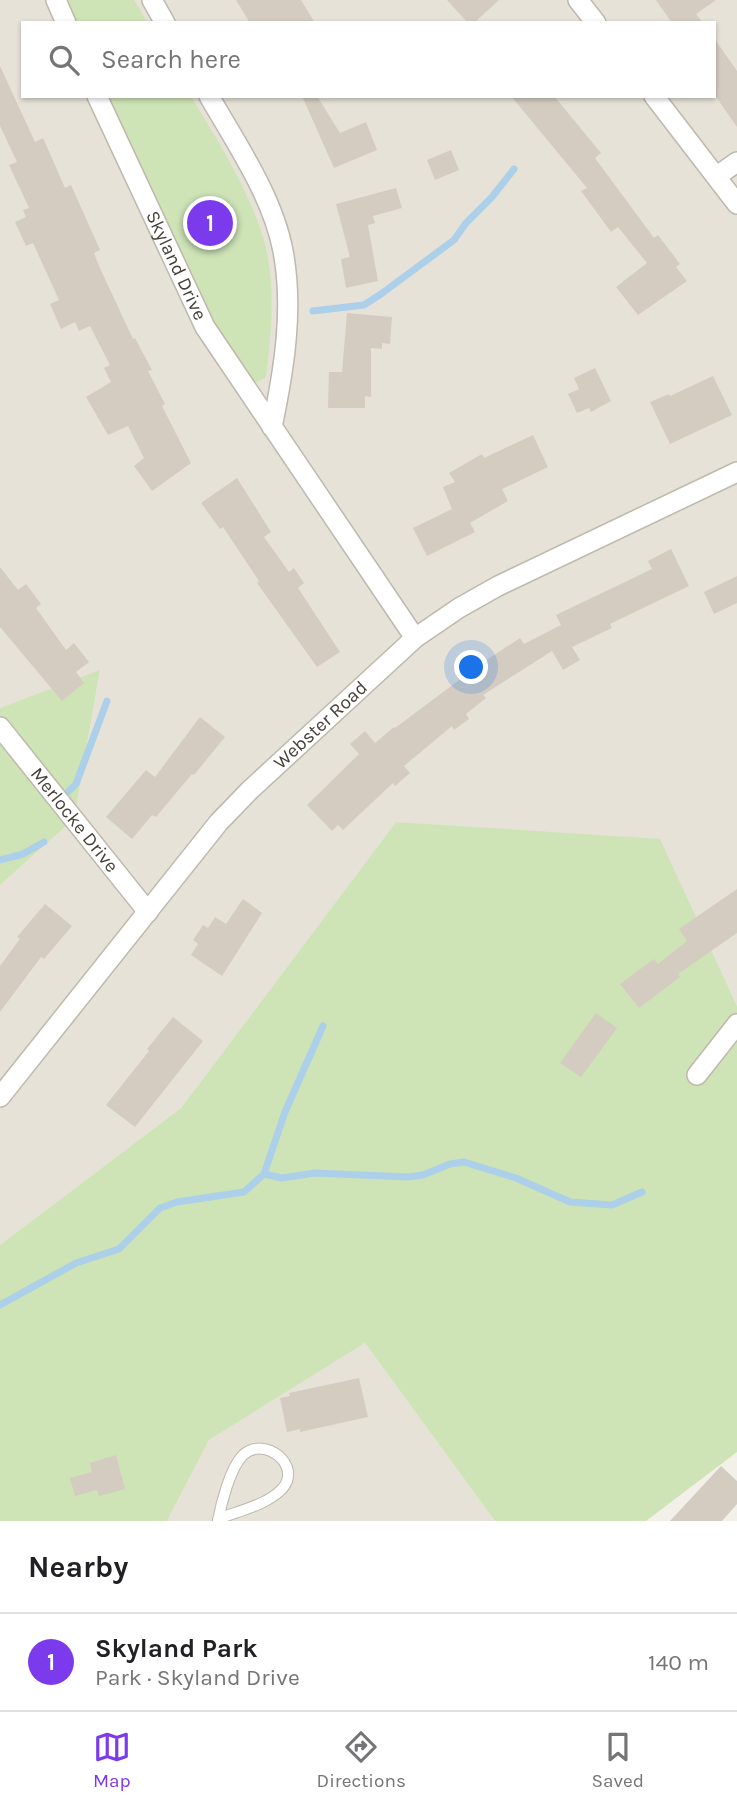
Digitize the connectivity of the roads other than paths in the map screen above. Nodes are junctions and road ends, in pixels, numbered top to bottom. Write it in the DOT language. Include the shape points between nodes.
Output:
graph roads {
  1 [pos="56,0"];
  2 [pos="152,0"];
  3 [pos="578,0"];
  4 [pos="65,21"];
  5 [pos="164,21"];
  6 [pos="594,21"];
  7 [pos="98,98"];
  8 [pos="210,98"];
  9 [pos="656,98"];
  10 [pos="737,162"];
  11 [pos="717,176"];
  12 [pos="737,204"];
  13 [pos="272,427"];
  14 [pos="737,472"];
  15 [pos="415,638"];
  16 [pos="0,727"];
  17 [pos="148,912"];
  18 [pos="737,1024"];
  19 [pos="697,1075"];
  20 [pos="0,1097"];
  21 [pos="218,1520"];
  1 -- 4 [label="street"];
  2 -- 5 [label="street"];
  3 -- 6 [label="street"];
  7 -- 13 [label="street, Skyland Drive" via="205,327"];
  8 -- 13 [label="street" via="246,159 283,249 288,312"];
  9 -- 11 [label="street"];
  10 -- 11 [label="street"];
  11 -- 12 [label="street"];
  13 -- 15 [label="street, Skyland Drive"];
  14 -- 15 [label="street, Webster Road" via="498,586"];
  15 -- 17 [label="street, Webster Road" via="250,790"];
  16 -- 17 [label="street, Merlocke Drive"];
  17 -- 20 [label="street, Webster Road"];
  18 -- 19 [label="street"];
  21 -- 21 [label="lane" via="232,1474 244,1455 257,1449 271,1450 282,1458 288,1470 284,1487 271,1498"];
}
